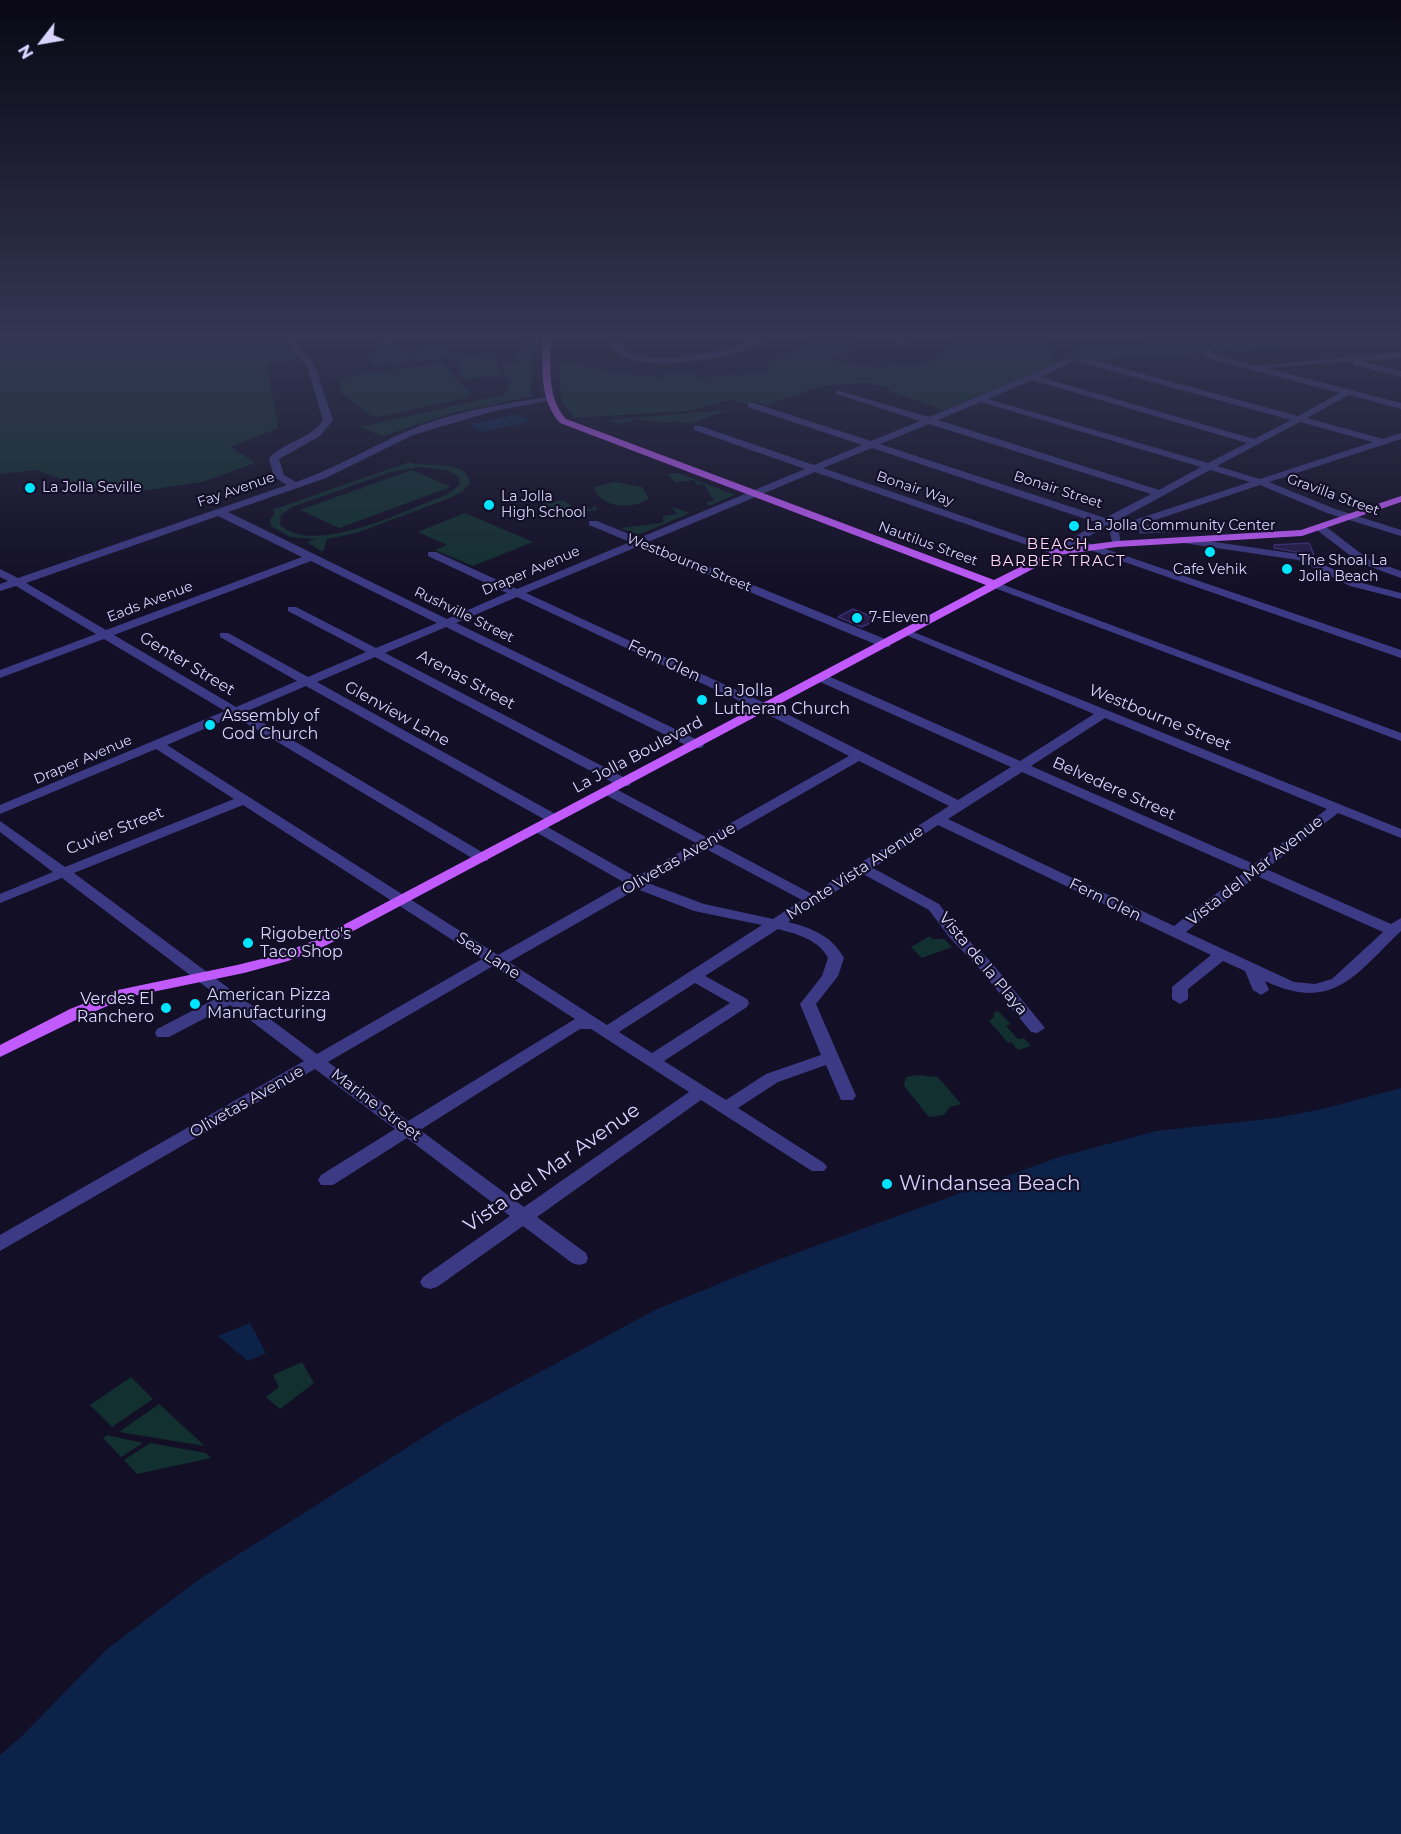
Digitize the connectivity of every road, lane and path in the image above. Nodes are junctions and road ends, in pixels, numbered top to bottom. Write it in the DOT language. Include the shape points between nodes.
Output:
graph roads {
  1 [pos="327,422"];
  2 [pos="444,422"];
  3 [pos="565,422"];
  4 [pos="803,422"];
  5 [pos="926,422"];
  6 [pos="929,422"];
  7 [pos="1056,422"];
  8 [pos="1186,422"];
  9 [pos="1293,422"];
  10 [pos="1307,422"];
  11 [pos="697,428"];
  12 [pos="1399,438"];
  13 [pos="1257,442"];
  14 [pos="1384,442"];
  15 [pos="873,444"];
  16 [pos="1209,467"];
  17 [pos="814,469"];
  18 [pos="1260,482"];
  19 [pos="296,486"];
  20 [pos="1159,493"];
  21 [pos="752,494"];
  22 [pos="1401,499"];
  23 [pos="219,512"];
  24 [pos="1349,517"];
  25 [pos="593,523"];
  26 [pos="1110,526"];
  27 [pos="1321,528"];
  28 [pos="1401,533"];
  29 [pos="1187,541"];
  30 [pos="638,542"];
  31 [pos="1117,544"];
  32 [pos="1088,546"];
  33 [pos="1056,552"];
  34 [pos="432,555"];
  35 [pos="311,557"];
  36 [pos="0,572"];
  37 [pos="1401,575"];
  38 [pos="17,582"];
  39 [pos="996,585"];
  40 [pos="0,588"];
  41 [pos="516,593"];
  42 [pos="1401,596"];
  43 [pos="292,609"];
  44 [pos="446,623"];
  45 [pos="907,633"];
  46 [pos="105,634"];
  47 [pos="224,635"];
  48 [pos="886,644"];
  49 [pos="375,653"];
  50 [pos="1401,654"];
  51 [pos="0,674"];
  52 [pos="822,678"];
  53 [pos="306,682"];
  54 [pos="765,708"];
  55 [pos="235,712"];
  56 [pos="1104,713"];
  57 [pos="1401,737"];
  58 [pos="157,744"];
  59 [pos="697,745"];
  60 [pos="860,755"];
  61 [pos="1022,766"];
  62 [pos="624,783"];
  63 [pos="919,786"];
  64 [pos="609,791"];
  65 [pos="244,800"];
  66 [pos="959,806"];
  67 [pos="1336,808"];
  68 [pos="0,810"];
  69 [pos="554,819"];
  70 [pos="938,820"];
  71 [pos="0,825"];
  72 [pos="539,828"];
  73 [pos="1401,834"];
  74 [pos="706,843"];
  75 [pos="482,858"];
  76 [pos="863,868"];
  77 [pos="1257,870"];
  78 [pos="62,872"];
  79 [pos="635,884"];
  80 [pos="0,899"];
  81 [pos="812,900"];
  82 [pos="401,901"];
  83 [pos="775,924"];
  84 [pos="1397,927"];
  85 [pos="1175,933"];
  86 [pos="1220,955"];
  87 [pos="496,961"];
  88 [pos="1253,971"];
  89 [pos="694,976"];
  90 [pos="206,978"];
  91 [pos="1261,990"];
  92 [pos="231,997"];
  93 [pos="1180,999"];
  94 [pos="601,1028"];
  95 [pos="1037,1028"];
  96 [pos="163,1033"];
  97 [pos="0,1052"];
  98 [pos="313,1057"];
  99 [pos="830,1058"];
  100 [pos="652,1061"];
  101 [pos="701,1092"];
  102 [pos="847,1096"];
  103 [pos="726,1108"];
  104 [pos="408,1130"];
  105 [pos="818,1167"];
  106 [pos="327,1180"];
  107 [pos="523,1216"];
  108 [pos="0,1244"];
  109 [pos="579,1258"];
  110 [pos="430,1282"];
  1 -- 19 [label="street" via="310,440 279,452 274,458 279,477"];
  2 -- 19 [label="street, Fay Avenue"];
  3 -- 21 [label="main road, Nautilus Street"];
  4 -- 15 [label="street, Bonair Street"];
  5 -- 15 [label="street, Draper Avenue"];
  6 -- 20 [label="street"];
  7 -- 16 [label="street, Gravilla Street"];
  8 -- 13 [label="street"];
  9 -- 13 [label="street"];
  10 -- 14 [label="street"];
  11 -- 17 [label="street, Bonair Way"];
  12 -- 14 [label="street"];
  13 -- 16 [label="street"];
  14 -- 18 [label="street"];
  15 -- 17 [label="street, Draper Avenue"];
  15 -- 26 [label="street, Bonair Street"];
  16 -- 18 [label="street, Gravilla Street"];
  16 -- 20 [label="street"];
  17 -- 21 [label="street, Draper Avenue"];
  17 -- 33 [label="street, Bonair Way"];
  18 -- 24 [label="street, Gravilla Street"];
  18 -- 26 [label="street"];
  19 -- 23 [label="street, Fay Avenue"];
  20 -- 26 [label="street"];
  21 -- 30 [label="street, Draper Avenue"];
  21 -- 39 [label="main road, Nautilus Street"];
  22 -- 24 [label="main road, La Jolla Boulevard"];
  23 -- 35 [label="street, Rushville Street"];
  23 -- 38 [label="street, Fay Avenue"];
  24 -- 27 [label="main road, La Jolla Boulevard"];
  24 -- 28 [label="street, Gravilla Street"];
  25 -- 30 [label="street, Westbourne Street"];
  26 -- 31 [label="street"];
  26 -- 33 [label="street"];
  27 -- 29 [label="main road, La Jolla Boulevard" via="1293,534"];
  27 -- 37 [label="street" via="1364,561"];
  29 -- 31 [label="main road, La Jolla Boulevard"];
  29 -- 42 [label="street" via="1301,557 1344,580"];
  30 -- 41 [label="street, Draper Avenue"];
  30 -- 48 [label="street, Westbourne Street"];
  31 -- 32 [label="main road, La Jolla Boulevard"];
  32 -- 33 [label="main road, La Jolla Boulevard"];
  32 -- 50 [label="street"];
  33 -- 39 [label="main road, La Jolla Boulevard"];
  34 -- 41 [label="street, Fern Glen"];
  35 -- 44 [label="street, Rushville Street"];
  35 -- 46 [label="street, Eads Avenue"];
  36 -- 38 [label="street, Genter Street"];
  38 -- 40 [label="street, Fay Avenue"];
  38 -- 46 [label="street, Genter Street"];
  39 -- 45 [label="main road, La Jolla Boulevard"];
  39 -- 57 [label="street, Nautilus Street"];
  41 -- 44 [label="street, Draper Avenue"];
  41 -- 54 [label="street, Fern Glen"];
  43 -- 49 [label="street, Arenas Street"];
  44 -- 49 [label="street, Draper Avenue"];
  44 -- 59 [label="street, Rushville Street"];
  45 -- 48 [label="main road, La Jolla Boulevard"];
  45 -- 56 [label="street, Westbourne Street"];
  46 -- 51 [label="street, Eads Avenue"];
  46 -- 55 [label="street, Genter Street"];
  47 -- 53 [label="street, Glenview Lane"];
  48 -- 52 [label="main road, La Jolla Boulevard"];
  49 -- 53 [label="street, Draper Avenue"];
  49 -- 62 [label="street, Arenas Street"];
  52 -- 54 [label="main road, La Jolla Boulevard"];
  52 -- 61 [label="street, Belvedere Street"];
  53 -- 55 [label="street, Draper Avenue"];
  53 -- 69 [label="street, Glenview Lane"];
  54 -- 59 [label="main road, La Jolla Boulevard"];
  54 -- 60 [label="street, Fern Glen"];
  55 -- 58 [label="street, Draper Avenue"];
  55 -- 75 [label="street, Genter Street"];
  56 -- 61 [label="street, Monte Vista Avenue"];
  56 -- 67 [label="street, Westbourne Street"];
  58 -- 65 [label="street, Sea Lane"];
  58 -- 68 [label="street, Draper Avenue"];
  59 -- 62 [label="main road, La Jolla Boulevard"];
  60 -- 63 [label="street, Fern Glen"];
  60 -- 74 [label="street, Olivetas Avenue"];
  61 -- 66 [label="street, Monte Vista Avenue"];
  61 -- 77 [label="street, Belvedere Street"];
  62 -- 64 [label="main road, La Jolla Boulevard"];
  63 -- 66 [label="street, Fern Glen"];
  63 -- 70 [label="street" via="936,801"];
  64 -- 69 [label="main road, La Jolla Boulevard"];
  64 -- 74 [label="street"];
  65 -- 78 [label="street, Cuvier Street"];
  65 -- 82 [label="street, Sea Lane"];
  66 -- 70 [label="street, Monte Vista Avenue"];
  67 -- 73 [label="street, Westbourne Street"];
  67 -- 77 [label="street, Vista del Mar Avenue"];
  69 -- 72 [label="main road, La Jolla Boulevard"];
  70 -- 76 [label="street, Monte Vista Avenue"];
  70 -- 85 [label="street, Fern Glen"];
  71 -- 78 [label="street, Marine Street"];
  72 -- 75 [label="main road, La Jolla Boulevard"];
  72 -- 79 [label="street"];
  74 -- 79 [label="street, Olivetas Avenue"];
  74 -- 81 [label="street"];
  75 -- 82 [label="main road, La Jolla Boulevard"];
  76 -- 81 [label="street, Monte Vista Avenue"];
  76 -- 95 [label="street, Vista de la Playa" via="934,907"];
  77 -- 84 [label="street, Belvedere Street"];
  77 -- 85 [label="street, Vista del Mar Avenue"];
  78 -- 80 [label="street, Cuvier Street"];
  78 -- 90 [label="street, Marine Street"];
  79 -- 83 [label="street" via="701,909"];
  79 -- 87 [label="street, Olivetas Avenue"];
  81 -- 83 [label="street, Monte Vista Avenue"];
  82 -- 87 [label="street, Sea Lane"];
  82 -- 90 [label="main road, La Jolla Boulevard" via="293,954"];
  83 -- 89 [label="street, Monte Vista Avenue"];
  83 -- 99 [label="street" via="818,938 836,959 825,984 808,1004"];
  84 -- 88 [label="street, Fern Glen" via="1328,987 1291,987"];
  85 -- 86 [label="street, Fern Glen"];
  86 -- 88 [label="street, Fern Glen"];
  86 -- 93 [label="street" via="1180,987"];
  87 -- 94 [label="street, Sea Lane"];
  87 -- 98 [label="street, Olivetas Avenue"];
  88 -- 91 [label="street"];
  89 -- 94 [label="street, Monte Vista Avenue"];
  89 -- 100 [label="street" via="741,1003"];
  90 -- 92 [label="street, Marine Street"];
  90 -- 97 [label="main road, La Jolla Boulevard" via="124,993"];
  92 -- 96 [label="street"];
  92 -- 98 [label="street, Marine Street"];
  94 -- 100 [label="street, Sea Lane"];
  94 -- 104 [label="street, Monte Vista Avenue" via="577,1024"];
  98 -- 104 [label="street, Marine Street"];
  98 -- 108 [label="street, Olivetas Avenue"];
  99 -- 102 [label="street"];
  99 -- 103 [label="street" via="772,1078"];
  100 -- 101 [label="street, Sea Lane"];
  101 -- 103 [label="street, Sea Lane"];
  101 -- 107 [label="street, Vista del Mar Avenue"];
  103 -- 105 [label="street, Sea Lane"];
  104 -- 106 [label="street, Monte Vista Avenue"];
  104 -- 107 [label="street, Marine Street"];
  107 -- 109 [label="street, Marine Street"];
  107 -- 110 [label="street, Vista del Mar Avenue"];
}
